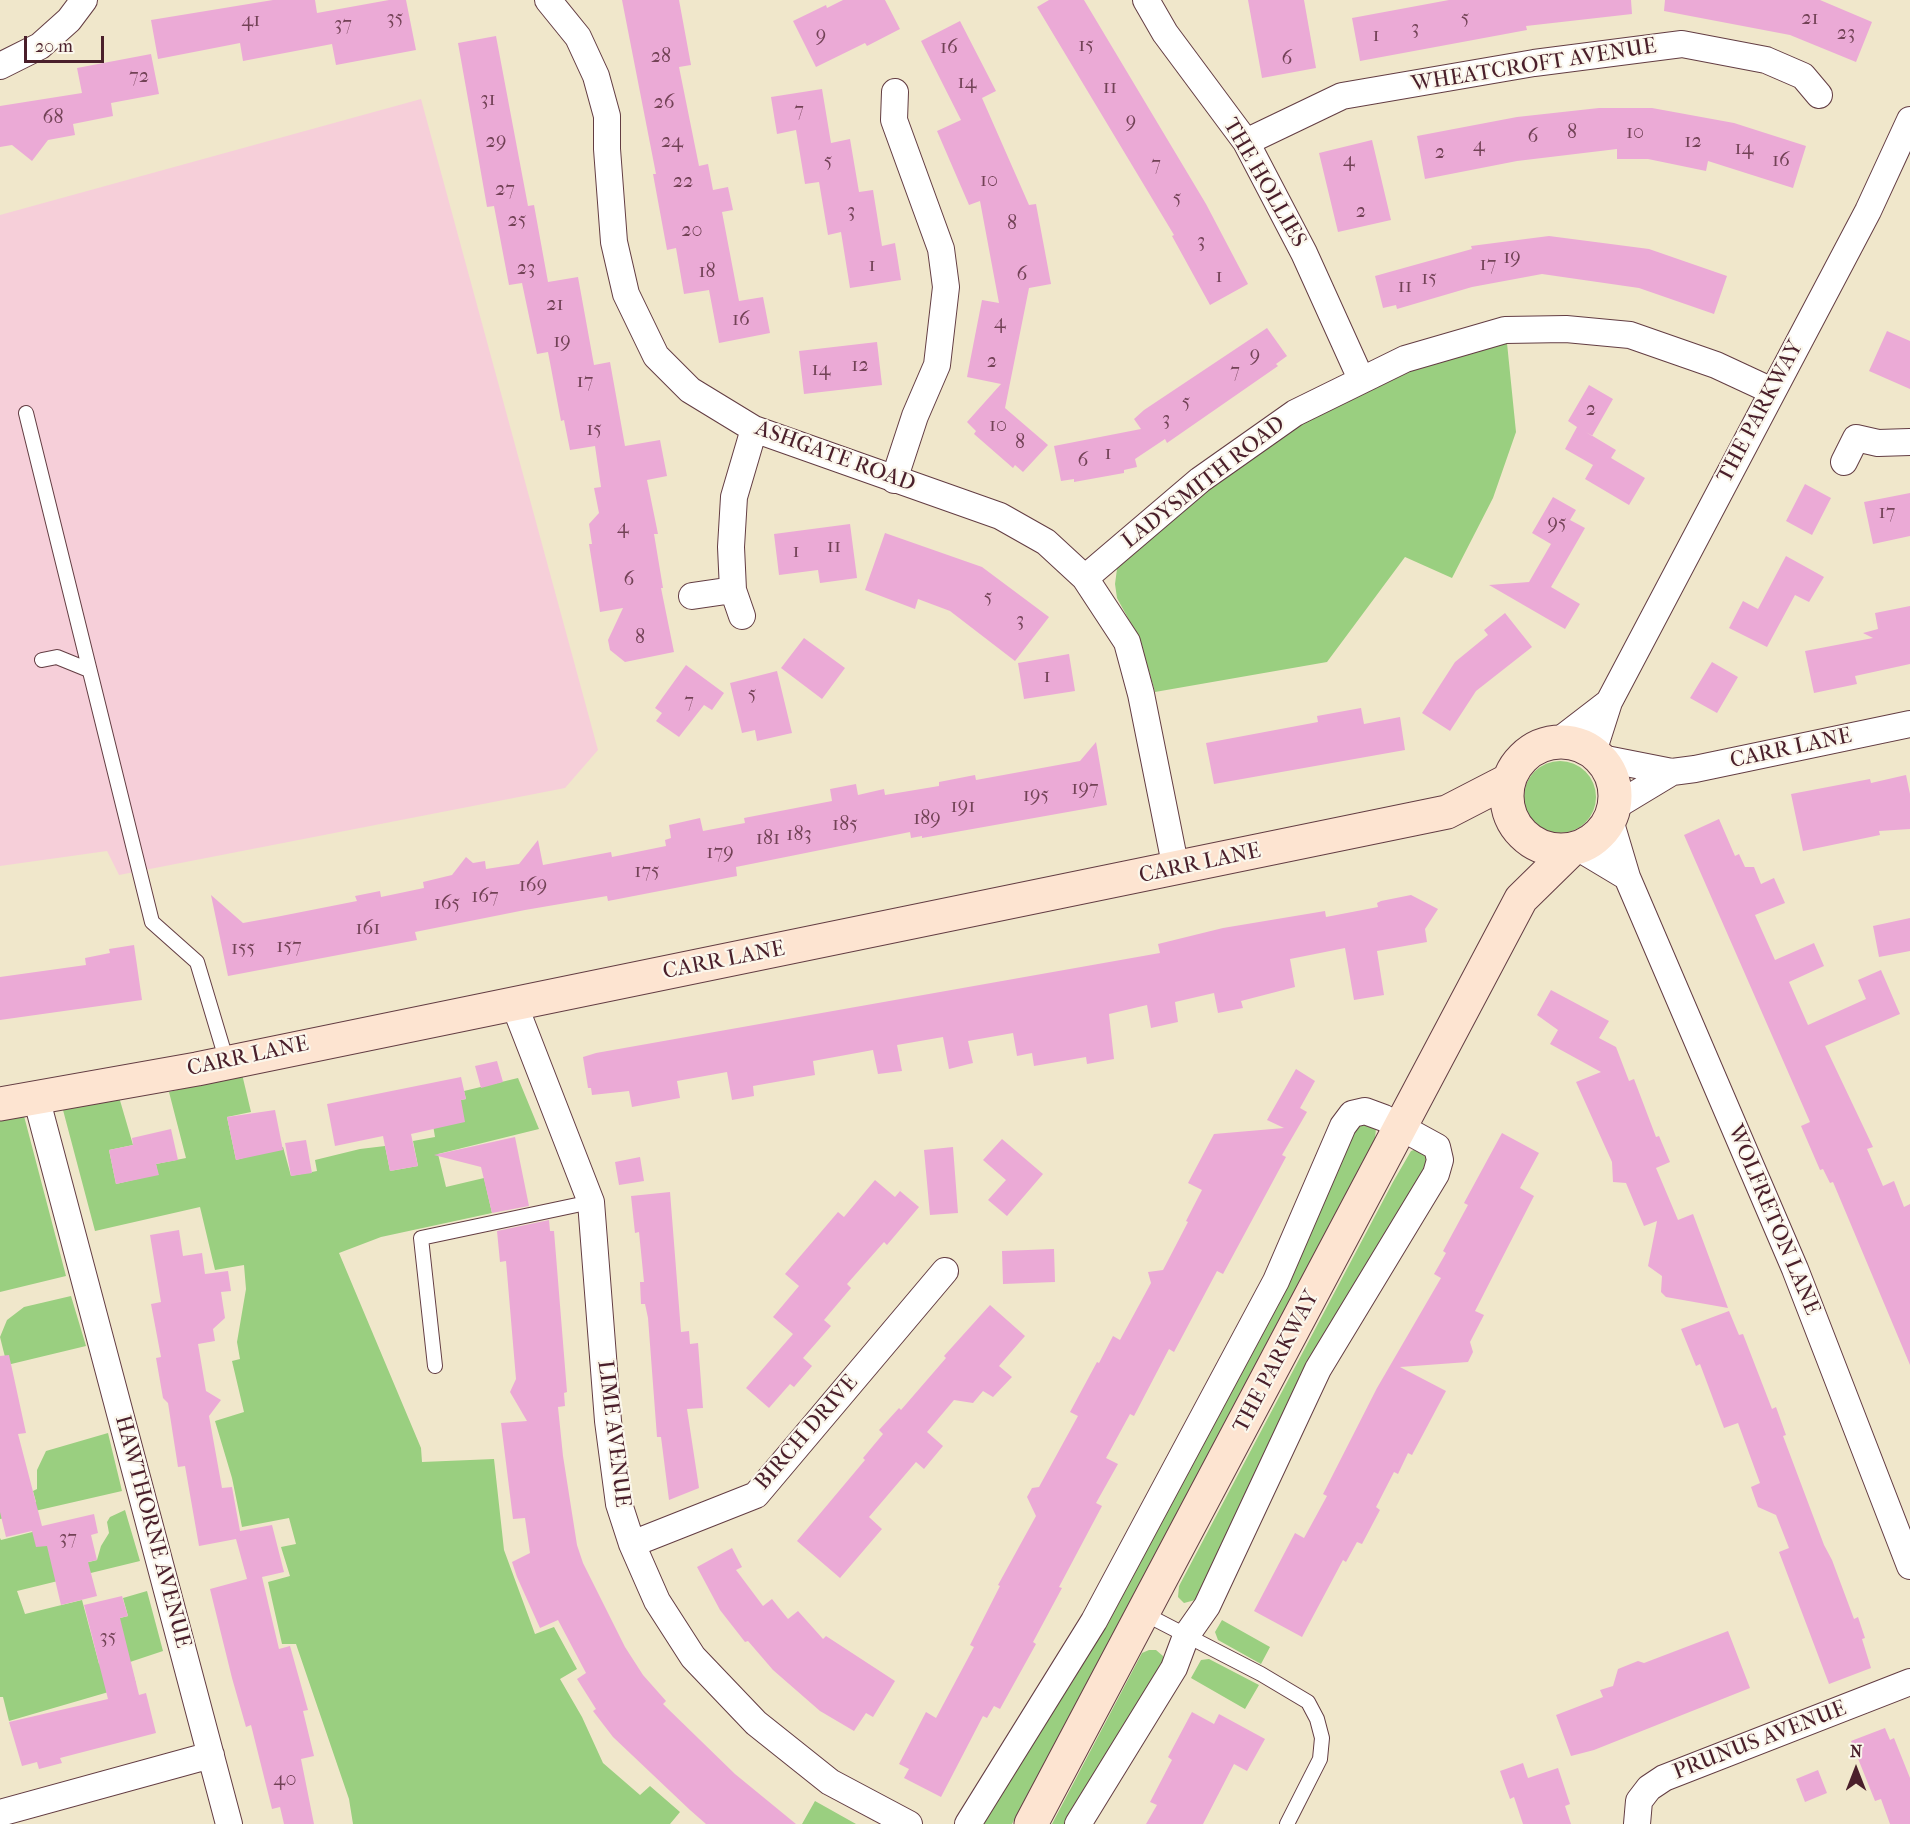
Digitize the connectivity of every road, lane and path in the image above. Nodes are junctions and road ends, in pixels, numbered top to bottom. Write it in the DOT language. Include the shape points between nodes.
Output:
graph roads {
  1 [pos="84,0"];
  2 [pos="548,0"];
  3 [pos="1146,0"];
  4 [pos="0,66"];
  5 [pos="895,92"];
  6 [pos="1819,95"];
  7 [pos="1910,120"];
  8 [pos="1246,142"];
  9 [pos="1360,379"];
  10 [pos="1772,391"];
  11 [pos="26,413"];
  12 [pos="754,429"];
  13 [pos="1910,442"];
  14 [pos="1844,462"];
  15 [pos="894,480"];
  16 [pos="1085,578"];
  17 [pos="733,590"];
  18 [pos="692,596"];
  19 [pos="742,616"];
  20 [pos="42,660"];
  21 [pos="89,670"];
  22 [pos="1609,702"];
  23 [pos="1910,724"];
  24 [pos="1557,742"];
  25 [pos="1597,755"];
  26 [pos="1671,772"];
  27 [pos="1509,780"];
  28 [pos="1447,812"];
  29 [pos="1612,814"];
  30 [pos="1519,830"];
  31 [pos="1574,848"];
  32 [pos="1176,869"];
  33 [pos="1627,877"];
  34 [pos="1521,899"];
  35 [pos="514,1004"];
  36 [pos="227,1062"];
  37 [pos="36,1097"];
  38 [pos="0,1104"];
  39 [pos="1402,1127"];
  40 [pos="591,1202"];
  41 [pos="945,1271"];
  42 [pos="435,1366"];
  43 [pos="632,1544"];
  44 [pos="1910,1566"];
  45 [pos="1143,1613"];
  46 [pos="1186,1636"];
  47 [pos="1910,1682"];
  48 [pos="211,1755"];
  49 [pos="0,1813"];
  50 [pos="229,1824"];
  51 [pos="909,1824"];
  52 [pos="968,1824"];
  53 [pos="1031,1824"];
  54 [pos="1078,1824"];
  55 [pos="1287,1824"];
  56 [pos="1637,1824"];
  1 -- 4 [label="street" via="40,46"];
  2 -- 12 [label="street, ASHGATE ROAD" via="578,37 596,75 607,117 614,242 626,294 656,356 683,383"];
  3 -- 8 [label="street, THE HOLLIES" via="1165,33"];
  5 -- 15 [label="street" via="894,120 941,249 946,287 937,364"];
  6 -- 8 [label="street, WHEATCROFT AVENUE" via="1803,76 1766,60 1682,44 1534,63 1342,96"];
  7 -- 10 [label="street, THE PARKWAY" via="1868,211"];
  8 -- 9 [label="street, THE HOLLIES" via="1304,253"];
  9 -- 10 [label="street, LADYSMITH ROAD" via="1405,359 1505,330 1566,329 1630,334 1716,365"];
  9 -- 16 [label="street, LADYSMITH ROAD" via="1295,413 1200,480"];
  10 -- 22 [label="street, THE PARKWAY"];
  11 -- 21 [label="lane"];
  12 -- 15 [label="street, ASHGATE ROAD"];
  12 -- 17 [label="street" via="734,497"];
  13 -- 14 [label="street" via="1878,443 1856,438"];
  15 -- 16 [label="street, ASHGATE ROAD" via="1000,516 1046,542"];
  16 -- 32 [label="street, ASHGATE ROAD" via="1127,642"];
  17 -- 18 [label="street"];
  17 -- 19 [label="street"];
  20 -- 21 [label="lane" via="57,657"];
  21 -- 36 [label="lane" via="152,922 197,962"];
  22 -- 24 [label="street, THE PARKWAY"];
  22 -- 25 [label="street, THE PARKWAY"];
  23 -- 26 [label="street, CARR LANE"];
  24 -- 25 [label="street, CARR LANE" via="1574,743"];
  24 -- 27 [label="street, CARR LANE" via="1526,754"];
  25 -- 26 [label="street, CARR LANE"];
  25 -- 29 [label="street" via="1610,772 1615,788"];
  26 -- 29 [label="street, CARR LANE"];
  27 -- 28 [label="street, CARR LANE"];
  27 -- 30 [label="street" via="1509,812"];
  28 -- 30 [label="street, CARR LANE"];
  28 -- 32 [label="street, CARR LANE"];
  29 -- 31 [label="street, CARR LANE" via="1600,833"];
  29 -- 33 [label="street, WOLFRETON LANE"];
  30 -- 31 [label="street, CARR LANE" via="1539,846 1555,850"];
  30 -- 34 [label="street, THE PARKWAY"];
  31 -- 33 [label="street"];
  31 -- 34 [label="street, THE PARKWAY"];
  32 -- 35 [label="street, CARR LANE"];
  33 -- 44 [label="street, WOLFRETON LANE" via="1795,1269"];
  34 -- 39 [label="street, THE PARKWAY"];
  35 -- 36 [label="street, CARR LANE"];
  35 -- 40 [label="street, LIME AVENUE"];
  36 -- 37 [label="street, CARR LANE"];
  37 -- 38 [label="street, CARR LANE"];
  37 -- 48 [label="street, HAWTHORNE AVENUE"];
  39 -- 45 [label="street, THE PARKWAY"];
  39 -- 46 [label="street" via="1437,1147 1440,1160 1436,1174 1318,1369 1206,1606"];
  39 -- 52 [label="street" via="1365,1111 1352,1114 1343,1126 1276,1281 1094,1621"];
  40 -- 42 [label="lane" via="421,1238"];
  40 -- 43 [label="street, LIME AVENUE" via="608,1421 619,1504"];
  41 -- 43 [label="street, BIRCH DRIVE" via="756,1495"];
  43 -- 51 [label="street, LIME AVENUE" via="657,1601 693,1657 756,1723 830,1782"];
  45 -- 46 [label="lane"];
  45 -- 53 [label="street, THE PARKWAY"];
  46 -- 54 [label="street" via="1174,1668"];
  46 -- 55 [label="lane" via="1308,1702 1322,1738 1320,1759"];
  47 -- 56 [label="street, PRUNUS AVENUE" via="1664,1778 1639,1801"];
  48 -- 49 [label="street"];
  48 -- 50 [label="street, HAWTHORNE AVENUE"];
}
